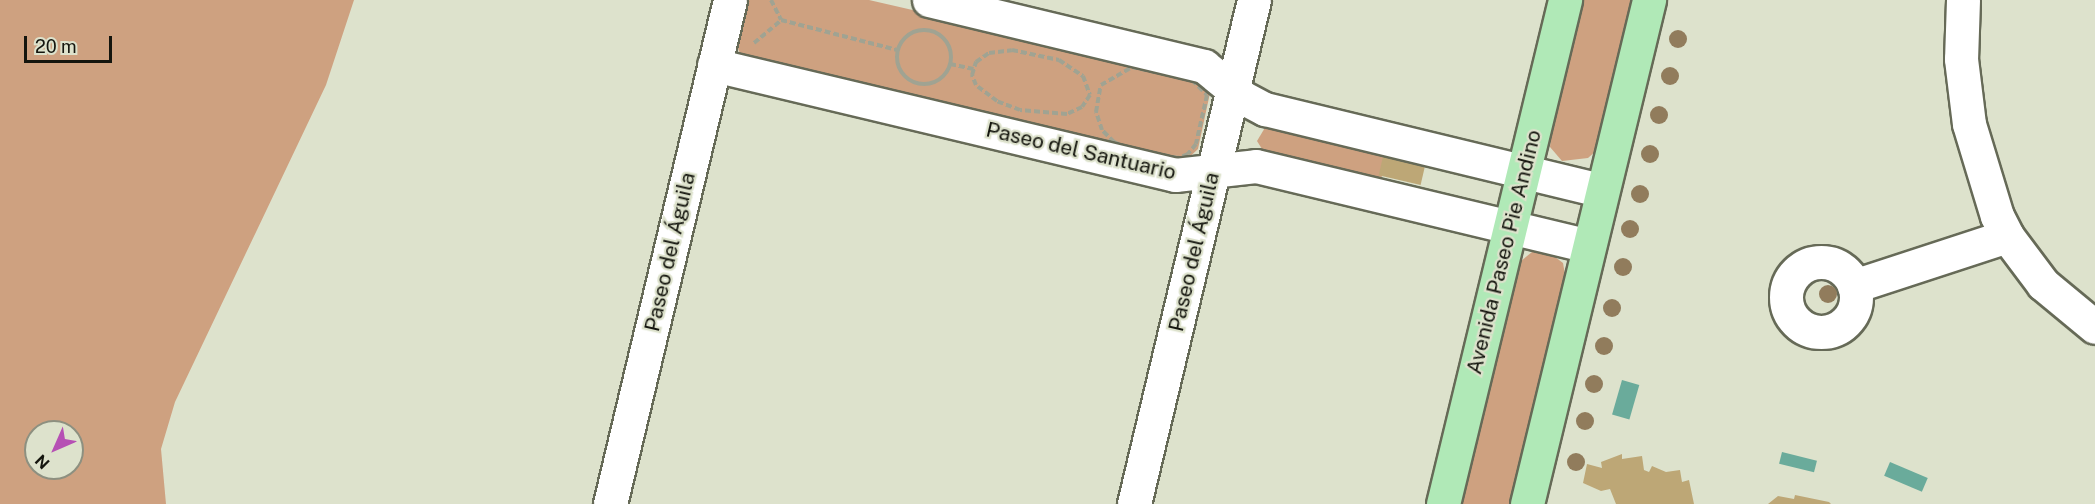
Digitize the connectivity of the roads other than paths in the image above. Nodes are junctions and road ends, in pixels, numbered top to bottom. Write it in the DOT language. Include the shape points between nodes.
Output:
graph roads {
  1 [pos="730,0"];
  2 [pos="929,0"];
  3 [pos="1254,0"];
  4 [pos="1565,0"];
  5 [pos="1649,0"];
  6 [pos="1963,0"];
  7 [pos="714,65"];
  8 [pos="1233,88"];
  9 [pos="1214,171"];
  10 [pos="1523,171"];
  11 [pos="1601,190"];
  12 [pos="1510,227"];
  13 [pos="2007,236"];
  14 [pos="1588,246"];
  15 [pos="1854,286"];
  16 [pos="2095,327"];
  17 [pos="610,504"];
  18 [pos="1134,504"];
  19 [pos="1443,504"];
  20 [pos="1527,504"];
  1 -- 7 [label="street, Paseo del Águila"];
  2 -- 8 [label="street" via="1204,66"];
  3 -- 8 [label="street, Paseo del Águila"];
  4 -- 10 [label="main road, Avenida Paseo Pie Andino"];
  5 -- 11 [label="main road"];
  6 -- 13 [label="street" via="1961,59 1969,124 1989,196"];
  7 -- 9 [label="street, Paseo del Santuario" via="1175,175"];
  7 -- 17 [label="street, Paseo del Águila"];
  8 -- 9 [label="street, Paseo del Águila"];
  8 -- 10 [label="street" via="1265,109"];
  9 -- 12 [label="street, Paseo del Santuario" via="1256,166"];
  9 -- 18 [label="street, Paseo del Águila"];
  10 -- 11 [label="street"];
  10 -- 12 [label="main road, Avenida Paseo Pie Andino"];
  11 -- 14 [label="main road"];
  12 -- 14 [label="street, Paseo del Santuario"];
  12 -- 19 [label="main road, Avenida Paseo Pie Andino"];
  13 -- 15 [label="street"];
  13 -- 16 [label="street" via="2043,284"];
  14 -- 20 [label="main road"];
}
